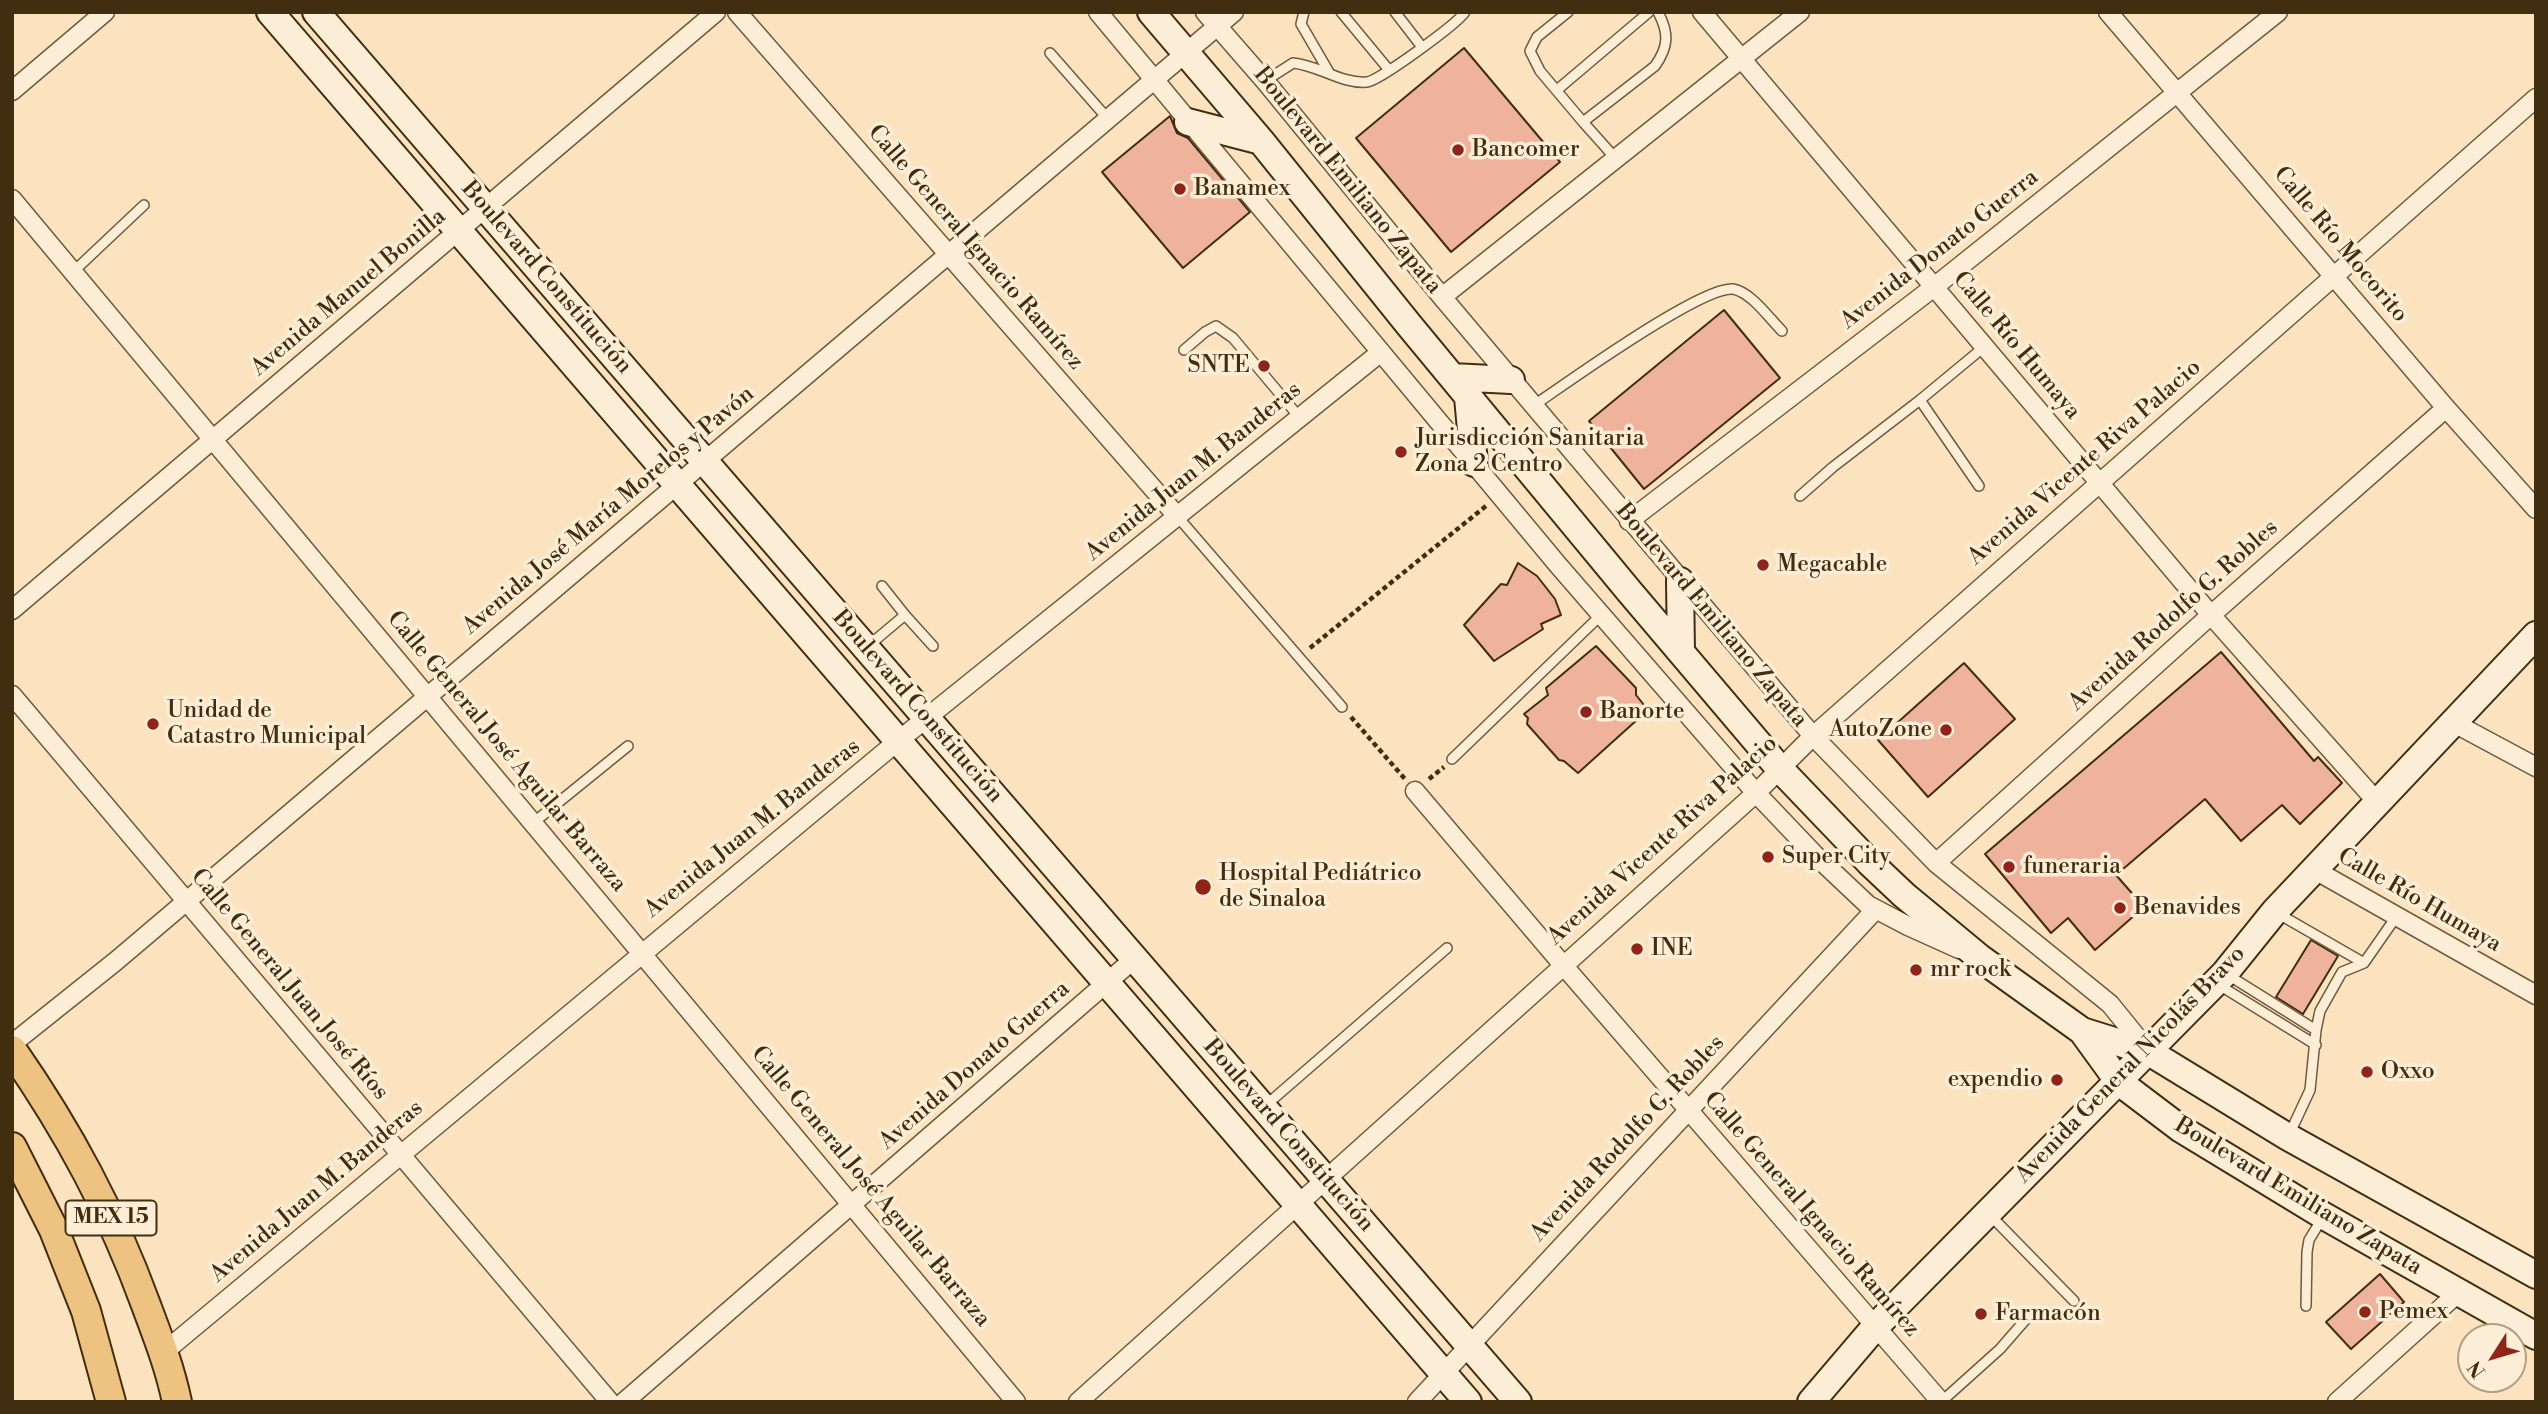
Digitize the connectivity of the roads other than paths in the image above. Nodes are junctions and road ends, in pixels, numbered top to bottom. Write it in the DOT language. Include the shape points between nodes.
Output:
graph roads {
  1 [pos="105,12"];
  2 [pos="270,12"];
  3 [pos="316,12"];
  4 [pos="716,12"];
  5 [pos="737,12"];
  6 [pos="1098,12"];
  7 [pos="1151,12"];
  8 [pos="1234,12"];
  9 [pos="1304,12"];
  10 [pos="1341,12"];
  11 [pos="1395,12"];
  12 [pos="1465,12"];
  13 [pos="1569,12"];
  14 [pos="1649,12"];
  15 [pos="1658,12"];
  16 [pos="1702,12"];
  17 [pos="1800,12"];
  18 [pos="2108,12"];
  19 [pos="2278,12"];
  20 [pos="1211,19"];
  21 [pos="1422,47"];
  22 [pos="1050,53"];
  23 [pos="1185,54"];
  24 [pos="1742,58"];
  25 [pos="1389,70"];
  26 [pos="1330,74"];
  27 [pos="1154,80"];
  28 [pos="1265,81"];
  29 [pos="1557,90"];
  30 [pos="12,91"];
  31 [pos="2178,92"];
  32 [pos="2536,98"];
  33 [pos="1108,119"];
  34 [pos="1188,122"];
  35 [pos="1583,122"];
  36 [pos="1261,141"];
  37 [pos="1616,159"];
  38 [pos="12,199"];
  39 [pos="144,205"];
  40 [pos="486,208"];
  41 [pos="459,231"];
  42 [pos="948,255"];
  43 [pos="73,272"];
  44 [pos="2334,276"];
  45 [pos="1934,287"];
  46 [pos="1442,298"];
  47 [pos="1782,331"];
  48 [pos="1984,347"];
  49 [pos="1184,350"];
  50 [pos="1381,352"];
  51 [pos="1511,380"];
  52 [pos="1460,387"];
  53 [pos="1920,400"];
  54 [pos="1533,406"];
  55 [pos="2446,408"];
  56 [pos="1300,418"];
  57 [pos="214,440"];
  58 [pos="705,461"];
  59 [pos="1474,463"];
  60 [pos="2100,482"];
  61 [pos="677,485"];
  62 [pos="1979,486"];
  63 [pos="1800,496"];
  64 [pos="2536,509"];
  65 [pos="1177,516"];
  66 [pos="1629,522"];
  67 [pos="1680,581"];
  68 [pos="882,586"];
  69 [pos="12,610"];
  70 [pos="905,615"];
  71 [pos="1601,615"];
  72 [pos="2211,615"];
  73 [pos="2536,635"];
  74 [pos="933,646"];
  75 [pos="866,648"];
  76 [pos="1681,652"];
  77 [pos="12,695"];
  78 [pos="428,697"];
  79 [pos="1342,708"];
  80 [pos="927,719"];
  81 [pos="2454,723"];
  82 [pos="1813,736"];
  83 [pos="898,741"];
  84 [pos="628,746"];
  85 [pos="1452,759"];
  86 [pos="2536,767"];
  87 [pos="1780,769"];
  88 [pos="1415,791"];
  89 [pos="1756,793"];
  90 [pos="2378,803"];
  91 [pos="533,823"];
  92 [pos="1936,863"];
  93 [pos="2315,870"];
  94 [pos="187,902"];
  95 [pos="1875,910"];
  96 [pos="2275,911"];
  97 [pos="2396,917"];
  98 [pos="1447,948"];
  99 [pos="642,952"];
  100 [pos="1980,958"];
  101 [pos="1134,959"];
  102 [pos="2364,962"];
  103 [pos="1563,965"];
  104 [pos="2220,978"];
  105 [pos="1107,984"];
  106 [pos="2536,995"];
  107 [pos="2316,1030"];
  108 [pos="2082,1031"];
  109 [pos="12,1044"];
  110 [pos="2316,1045"];
  111 [pos="12,1050"];
  112 [pos="2149,1052"];
  113 [pos="2119,1082"];
  114 [pos="1263,1108"];
  115 [pos="1687,1110"];
  116 [pos="2288,1137"];
  117 [pos="12,1147"];
  118 [pos="399,1154"];
  119 [pos="1326,1181"];
  120 [pos="1297,1204"];
  121 [pos="852,1205"];
  122 [pos="1987,1212"];
  123 [pos="2324,1216"];
  124 [pos="2536,1275"];
  125 [pos="2459,1292"];
  126 [pos="2074,1301"];
  127 [pos="2306,1306"];
  128 [pos="2027,1318"];
  129 [pos="1875,1327"];
  130 [pos="2536,1336"];
  131 [pos="1469,1345"];
  132 [pos="164,1352"];
  133 [pos="1444,1374"];
  134 [pos="178,1399"];
  135 [pos="111,1402"];
  136 [pos="610,1402"];
  137 [pos="624,1402"];
  138 [pos="1016,1402"];
  139 [pos="1078,1402"];
  140 [pos="1417,1402"];
  141 [pos="1468,1402"];
  142 [pos="1518,1402"];
  143 [pos="1811,1402"];
  144 [pos="1941,1402"];
  145 [pos="2337,1402"];
  1 -- 30 [label="street"];
  2 -- 41 [label="main road, Boulevard Constitución"];
  3 -- 40 [label="main road, Boulevard Constitución"];
  4 -- 40 [label="street, Avenida Manuel Bonilla"];
  5 -- 42 [label="street, Calle General Ignacio Ramírez"];
  6 -- 27 [label="street, Boulevard Emiliano Zapata"];
  7 -- 23 [label="main road, Boulevard Emiliano Zapata"];
  8 -- 20 [label="street, Avenida José María Morelos y Pavón"];
  9 -- 26 [label="lane" via="1301,24"];
  10 -- 25 [label="lane"];
  11 -- 21 [label="lane"];
  12 -- 21 [label="lane"];
  13 -- 29 [label="lane" via="1537,37 1530,51"];
  14 -- 29 [label="lane"];
  15 -- 35 [label="lane" via="1666,39 1655,66"];
  16 -- 24 [label="street, Calle Río Humaya"];
  17 -- 24 [label="street"];
  18 -- 31 [label="street, Calle Río Mocorito"];
  19 -- 31 [label="street, Avenida Donato Guerra"];
  20 -- 23 [label="street, Avenida José María Morelos y Pavón"];
  20 -- 28 [label="street, Boulevard Emiliano Zapata"];
  21 -- 25 [label="lane"];
  22 -- 33 [label="lane"];
  23 -- 27 [label="street, Avenida José María Morelos y Pavón"];
  23 -- 36 [label="main road, Boulevard Emiliano Zapata"];
  24 -- 37 [label="street"];
  24 -- 45 [label="street, Calle Río Humaya"];
  25 -- 26 [label="lane" via="1367,82"];
  26 -- 28 [label="lane" via="1293,63"];
  27 -- 33 [label="street, Avenida José María Morelos y Pavón"];
  27 -- 34 [label="street, Boulevard Emiliano Zapata"];
  28 -- 46 [label="street, Boulevard Emiliano Zapata"];
  29 -- 35 [label="lane"];
  31 -- 44 [label="street, Calle Río Mocorito"];
  31 -- 45 [label="street, Avenida Donato Guerra"];
  32 -- 44 [label="street, Avenida Vicente Riva Palacio"];
  33 -- 42 [label="street, Avenida José María Morelos y Pavón"];
  34 -- 36 [label="main road"];
  34 -- 50 [label="street, Boulevard Emiliano Zapata"];
  35 -- 37 [label="lane"];
  36 -- 52 [label="main road, Boulevard Emiliano Zapata"];
  37 -- 46 [label="street"];
  38 -- 43 [label="street, Calle General José Aguilar Barraza"];
  39 -- 43 [label="lane"];
  40 -- 41 [label="street, Avenida Manuel Bonilla"];
  40 -- 58 [label="main road, Boulevard Constitución"];
  41 -- 57 [label="street, Avenida Manuel Bonilla"];
  41 -- 61 [label="main road, Boulevard Constitución"];
  42 -- 58 [label="street, Avenida José María Morelos y Pavón"];
  42 -- 65 [label="street, Calle General Ignacio Ramírez"];
  43 -- 57 [label="street, Calle General José Aguilar Barraza"];
  44 -- 55 [label="street, Calle Río Mocorito"];
  44 -- 60 [label="street, Avenida Vicente Riva Palacio"];
  45 -- 48 [label="street, Calle Río Humaya"];
  45 -- 66 [label="street, Avenida Donato Guerra"];
  46 -- 51 [label="street, Boulevard Emiliano Zapata"];
  47 -- 54 [label="lane" via="1746,295 1723,290 1699,299 1624,344"];
  48 -- 53 [label="lane"];
  48 -- 60 [label="street, Calle Río Humaya"];
  49 -- 56 [label="lane" via="1216,326 1224,330"];
  50 -- 56 [label="street, Avenida Juan M. Banderas"];
  50 -- 59 [label="street, Boulevard Emiliano Zapata"];
  51 -- 52 [label="main road"];
  51 -- 54 [label="street, Boulevard Emiliano Zapata"];
  52 -- 59 [label="main road"];
  52 -- 76 [label="main road, Boulevard Emiliano Zapata"];
  53 -- 62 [label="lane"];
  53 -- 63 [label="lane"];
  54 -- 66 [label="street, Boulevard Emiliano Zapata"];
  55 -- 64 [label="street, Calle Río Mocorito"];
  55 -- 72 [label="street, Avenida Rodolfo G. Robles"];
  56 -- 65 [label="street, Avenida Juan M. Banderas"];
  57 -- 69 [label="street, Avenida Manuel Bonilla"];
  57 -- 78 [label="street, Calle General José Aguilar Barraza"];
  58 -- 61 [label="street, Avenida José María Morelos y Pavón"];
  58 -- 75 [label="main road, Boulevard Constitución"];
  59 -- 71 [label="street, Boulevard Emiliano Zapata"];
  60 -- 72 [label="street, Calle Río Humaya"];
  60 -- 82 [label="street, Avenida Vicente Riva Palacio"];
  61 -- 78 [label="street, Avenida José María Morelos y Pavón"];
  61 -- 83 [label="main road, Boulevard Constitución"];
  65 -- 79 [label="lane"];
  65 -- 80 [label="street, Avenida Juan M. Banderas"];
  66 -- 67 [label="street, Boulevard Emiliano Zapata"];
  67 -- 76 [label="main road"];
  67 -- 82 [label="street, Boulevard Emiliano Zapata"];
  68 -- 70 [label="lane"];
  70 -- 74 [label="lane"];
  70 -- 75 [label="lane"];
  71 -- 85 [label="lane"];
  71 -- 89 [label="street, Boulevard Emiliano Zapata"];
  72 -- 90 [label="street, Calle Río Humaya"];
  72 -- 92 [label="street, Avenida Rodolfo G. Robles"];
  73 -- 81 [label="main road, Avenida General Nicolás Bravo"];
  75 -- 80 [label="main road, Boulevard Constitución"];
  76 -- 87 [label="main road, Boulevard Emiliano Zapata"];
  77 -- 94 [label="street, Calle General Juan José Ríos"];
  78 -- 91 [label="street, Calle General José Aguilar Barraza"];
  78 -- 94 [label="street, Avenida José María Morelos y Pavón"];
  80 -- 83 [label="street, Avenida Juan M. Banderas"];
  80 -- 101 [label="main road, Boulevard Constitución"];
  81 -- 86 [label="street"];
  81 -- 90 [label="main road, Avenida General Nicolás Bravo"];
  82 -- 87 [label="street, Avenida Vicente Riva Palacio"];
  82 -- 92 [label="street, Boulevard Emiliano Zapata"];
  83 -- 99 [label="street, Avenida Juan M. Banderas"];
  83 -- 105 [label="main road, Boulevard Constitución"];
  84 -- 91 [label="lane"];
  87 -- 89 [label="street, Avenida Vicente Riva Palacio"];
  87 -- 100 [label="main road, Boulevard Emiliano Zapata" via="1878,870"];
  88 -- 103 [label="street, Calle General Ignacio Ramírez"];
  89 -- 95 [label="street, Boulevard Emiliano Zapata"];
  89 -- 103 [label="street, Avenida Vicente Riva Palacio"];
  90 -- 93 [label="main road, Avenida General Nicolás Bravo"];
  91 -- 99 [label="street, Calle General José Aguilar Barraza"];
  92 -- 112 [label="street, Boulevard Emiliano Zapata" via="2110,1004"];
  93 -- 96 [label="main road, Avenida General Nicolás Bravo"];
  93 -- 97 [label="street, Calle Río Humaya"];
  94 -- 109 [label="street, Avenida José María Morelos y Pavón"];
  94 -- 118 [label="street, Calle General Juan José Ríos"];
  95 -- 100 [label="street, Boulevard Emiliano Zapata"];
  95 -- 115 [label="street, Avenida Rodolfo G. Robles"];
  96 -- 102 [label="lane"];
  96 -- 104 [label="main road, Avenida General Nicolás Bravo"];
  97 -- 102 [label="lane"];
  97 -- 106 [label="street, Calle Río Humaya"];
  98 -- 114 [label="lane"];
  99 -- 118 [label="street, Avenida Juan M. Banderas"];
  99 -- 121 [label="street, Calle General José Aguilar Barraza"];
  100 -- 108 [label="main road, Boulevard Emiliano Zapata"];
  101 -- 105 [label="street, Avenida Donato Guerra"];
  101 -- 114 [label="main road, Boulevard Constitución"];
  102 -- 107 [label="lane" via="2342,972 2320,1012"];
  103 -- 115 [label="street, Calle General Ignacio Ramírez"];
  103 -- 119 [label="street, Avenida Vicente Riva Palacio"];
  104 -- 107 [label="lane"];
  104 -- 110 [label="lane"];
  104 -- 112 [label="main road, Avenida General Nicolás Bravo"];
  105 -- 120 [label="main road, Boulevard Constitución"];
  105 -- 121 [label="street, Avenida Donato Guerra"];
  107 -- 110 [label="lane"];
  108 -- 112 [label="main road, Boulevard Emiliano Zapata"];
  108 -- 113 [label="main road, Boulevard Emiliano Zapata"];
  110 -- 116 [label="lane" via="2308,1098"];
  111 -- 132 [label="main road, MEX 15" via="49,1104 107,1208"];
  112 -- 113 [label="main road, Avenida General Nicolás Bravo"];
  112 -- 116 [label="main road, Boulevard Emiliano Zapata"];
  113 -- 122 [label="main road, Avenida General Nicolás Bravo"];
  113 -- 123 [label="main road, Boulevard Emiliano Zapata" via="2181,1129"];
  114 -- 119 [label="main road, Boulevard Constitución"];
  115 -- 129 [label="street, Calle General Ignacio Ramírez"];
  115 -- 131 [label="street, Avenida Rodolfo G. Robles"];
  116 -- 124 [label="main road, Boulevard Emiliano Zapata"];
  117 -- 135 [label="main road, MEX 15" via="54,1230 86,1311"];
  118 -- 132 [label="street, Avenida Juan M. Banderas"];
  118 -- 136 [label="street, Calle General Juan José Ríos"];
  119 -- 120 [label="street, Avenida Vicente Riva Palacio"];
  119 -- 131 [label="main road, Boulevard Constitución"];
  120 -- 133 [label="main road, Boulevard Constitución"];
  120 -- 139 [label="street, Avenida Vicente Riva Palacio"];
  121 -- 137 [label="street, Avenida Donato Guerra"];
  121 -- 138 [label="street, Calle General José Aguilar Barraza"];
  122 -- 126 [label="lane"];
  122 -- 129 [label="main road, Avenida General Nicolás Bravo"];
  123 -- 125 [label="main road, Boulevard Emiliano Zapata"];
  123 -- 127 [label="lane" via="2309,1240"];
  125 -- 130 [label="main road, Boulevard Emiliano Zapata"];
  125 -- 145 [label="street"];
  128 -- 144 [label="lane"];
  129 -- 143 [label="main road, Avenida General Nicolás Bravo"];
  129 -- 144 [label="street, Calle General Ignacio Ramírez"];
  131 -- 133 [label="street, Avenida Rodolfo G. Robles"];
  131 -- 142 [label="main road, Boulevard Constitución"];
  132 -- 134 [label="main road, MEX 15"];
  133 -- 140 [label="street, Avenida Rodolfo G. Robles"];
  133 -- 141 [label="main road, Boulevard Constitución"];
}
